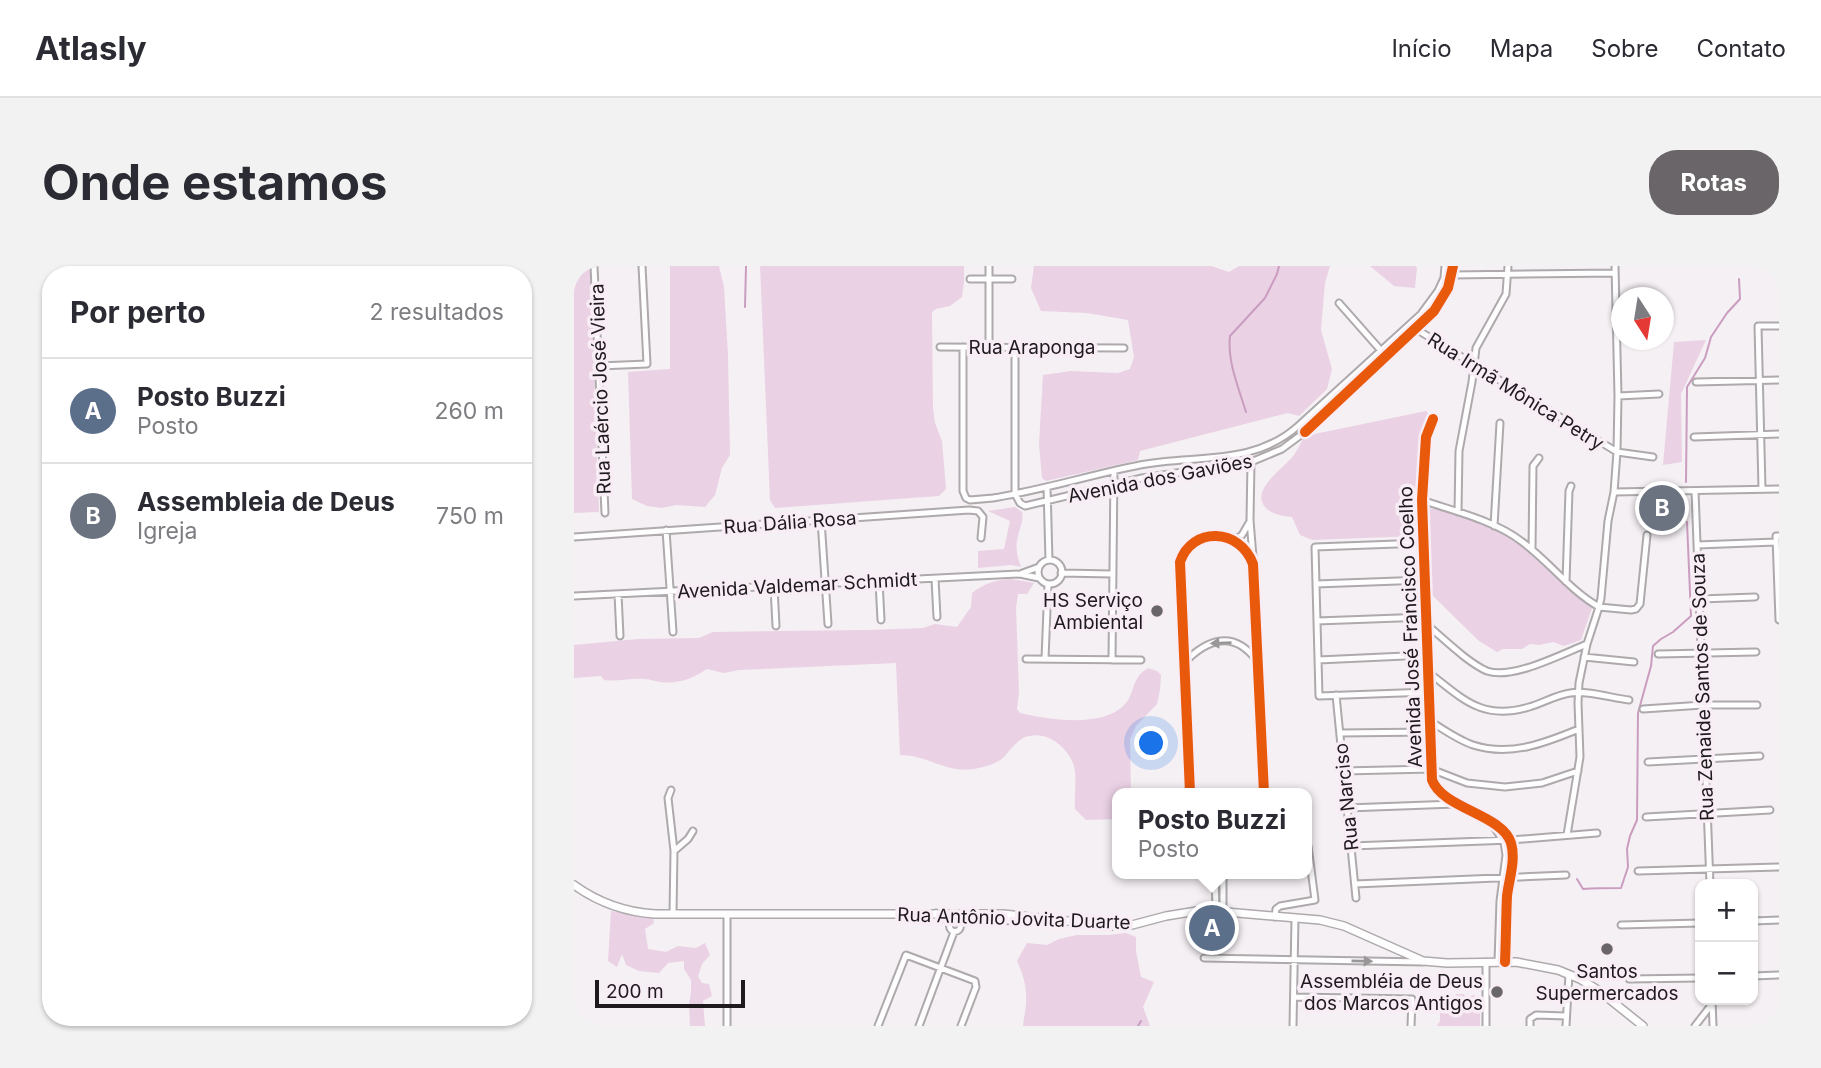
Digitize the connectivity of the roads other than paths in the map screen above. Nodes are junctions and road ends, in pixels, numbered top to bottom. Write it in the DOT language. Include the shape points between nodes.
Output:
graph roads {
  1 [pos="594,266"];
  2 [pos="642,266"];
  3 [pos="989,266"];
  4 [pos="1445,266"];
  5 [pos="1453,266"];
  6 [pos="1508,266"];
  7 [pos="1561,266"];
  8 [pos="1615,269"];
  9 [pos="1508,274"];
  10 [pos="1561,274"];
  11 [pos="1452,275"];
  12 [pos="970,279"];
  13 [pos="989,279"];
  14 [pos="1013,279"];
  15 [pos="1339,303"];
  16 [pos="1779,326"];
  17 [pos="1416,329"];
  18 [pos="940,346"];
  19 [pos="963,347"];
  20 [pos="989,347"];
  21 [pos="1015,347"];
  22 [pos="1124,348"];
  23 [pos="1384,354"];
  24 [pos="1474,363"];
  25 [pos="599,366"];
  26 [pos="1779,380"];
  27 [pos="1760,381"];
  28 [pos="1696,382"];
  29 [pos="1659,394"];
  30 [pos="1618,396"];
  31 [pos="1433,419"];
  32 [pos="1500,423"];
  33 [pos="1779,434"];
  34 [pos="1761,435"];
  35 [pos="1694,437"];
  36 [pos="1277,442"];
  37 [pos="1282,449"];
  38 [pos="1617,452"];
  39 [pos="1653,457"];
  40 [pos="1539,458"];
  41 [pos="1196,460"];
  42 [pos="1251,462"];
  43 [pos="1114,471"];
  44 [pos="1197,471"];
  45 [pos="1114,485"];
  46 [pos="1572,486"];
  47 [pos="1047,487"];
  48 [pos="1779,488"];
  49 [pos="1762,489"];
  50 [pos="1695,491"];
  51 [pos="1614,492"];
  52 [pos="1015,494"];
  53 [pos="1422,500"];
  54 [pos="1047,501"];
  55 [pos="1458,512"];
  56 [pos="605,513"];
  57 [pos="821,520"];
  58 [pos="1250,520"];
  59 [pos="1494,526"];
  60 [pos="666,530"];
  61 [pos="1647,535"];
  62 [pos="574,537"];
  63 [pos="981,538"];
  64 [pos="1777,538"];
  65 [pos="1234,540"];
  66 [pos="1424,543"];
  67 [pos="1697,545"];
  68 [pos="1532,550"];
  69 [pos="1049,561"];
  70 [pos="1253,564"];
  71 [pos="1039,567"];
  72 [pos="1778,572"];
  73 [pos="1061,573"];
  74 [pos="1020,574"];
  75 [pos="1113,574"];
  76 [pos="1039,578"];
  77 [pos="935,579"];
  78 [pos="1425,580"];
  79 [pos="879,581"];
  80 [pos="1566,582"];
  81 [pos="827,584"];
  82 [pos="1048,584"];
  83 [pos="1316,584"];
  84 [pos="774,587"];
  85 [pos="670,592"];
  86 [pos="618,594"];
  87 [pos="574,596"];
  88 [pos="1755,597"];
  89 [pos="1700,599"];
  90 [pos="1599,607"];
  91 [pos="1779,610"];
  92 [pos="937,617"];
  93 [pos="881,620"];
  94 [pos="1426,620"];
  95 [pos="1317,621"];
  96 [pos="1779,621"];
  97 [pos="828,624"];
  98 [pos="776,626"];
  99 [pos="673,632"];
  100 [pos="620,636"];
  101 [pos="1587,644"];
  102 [pos="1756,652"];
  103 [pos="1703,653"];
  104 [pos="1658,654"];
  105 [pos="1427,655"];
  106 [pos="1584,657"];
  107 [pos="1026,659"];
  108 [pos="1045,659"];
  109 [pos="1112,660"];
  110 [pos="1140,660"];
  111 [pos="1318,660"];
  112 [pos="1257,661"];
  113 [pos="1634,662"];
  114 [pos="1184,663"];
  115 [pos="1428,672"];
  116 [pos="1429,692"];
  117 [pos="1578,693"];
  118 [pos="1336,695"];
  119 [pos="1629,700"];
  120 [pos="1703,705"];
  121 [pos="1757,705"];
  122 [pos="1643,709"];
  123 [pos="1430,721"];
  124 [pos="1579,729"];
  125 [pos="1430,732"];
  126 [pos="1340,733"];
  127 [pos="1760,756"];
  128 [pos="1706,758"];
  129 [pos="1648,762"];
  130 [pos="1431,769"];
  131 [pos="1343,771"];
  132 [pos="1578,771"];
  133 [pos="1190,788"];
  134 [pos="1264,788"];
  135 [pos="671,790"];
  136 [pos="1458,804"];
  137 [pos="1347,808"];
  138 [pos="1770,810"];
  139 [pos="1708,814"];
  140 [pos="1646,817"];
  141 [pos="1492,824"];
  142 [pos="692,831"];
  143 [pos="1597,833"];
  144 [pos="1567,835"];
  145 [pos="1502,839"];
  146 [pos="1510,839"];
  147 [pos="1351,846"];
  148 [pos="674,851"];
  149 [pos="1778,866"];
  150 [pos="1710,869"];
  151 [pos="1638,871"];
  152 [pos="1566,875"];
  153 [pos="1312,877"];
  154 [pos="1510,877"];
  155 [pos="1503,878"];
  156 [pos="1216,879"];
  157 [pos="1222,879"];
  158 [pos="1710,879"];
  159 [pos="1355,884"];
  160 [pos="574,885"];
  161 [pos="1356,898"];
  162 [pos="1219,911"];
  163 [pos="936,913"];
  164 [pos="673,914"];
  165 [pos="727,914"];
  166 [pos="1021,915"];
  167 [pos="1275,917"];
  168 [pos="1295,918"];
  169 [pos="956,919"];
  170 [pos="1779,920"];
  171 [pos="1758,921"];
  172 [pos="1695,923"];
  173 [pos="1621,925"];
  174 [pos="1395,950"];
  175 [pos="1204,958"];
  176 [pos="1294,960"];
  177 [pos="1394,961"];
  178 [pos="1430,962"];
  179 [pos="1486,962"];
  180 [pos="1502,962"];
  181 [pos="941,968"];
  182 [pos="1569,974"];
  183 [pos="1778,975"];
  184 [pos="1758,976"];
  185 [pos="1695,978"];
  186 [pos="1629,979"];
  187 [pos="1294,997"];
  188 [pos="1710,1005"];
  189 [pos="1712,1005"];
  190 [pos="1566,1016"];
  191 [pos="727,1026"];
  192 [pos="878,1026"];
  193 [pos="919,1026"];
  194 [pos="961,1026"];
  195 [pos="1293,1026"];
  196 [pos="1411,1026"];
  197 [pos="1486,1026"];
  198 [pos="1530,1026"];
  199 [pos="1566,1026"];
  200 [pos="1643,1026"];
  201 [pos="1695,1026"];
  202 [pos="1713,1026"];
  1 -- 25 [label="street, Rua Laércio José Vieira"];
  2 -- 25 [label="street" via="647,364"];
  3 -- 13 [label="street"];
  4 -- 23 [label="street" via="1434,298"];
  5 -- 11 [label="street"];
  6 -- 9 [label="street"];
  7 -- 10 [label="street"];
  8 -- 10 [label="street"];
  8 -- 30 [label="street"];
  9 -- 10 [label="street"];
  9 -- 11 [label="street"];
  9 -- 24 [label="street" via="1506,294 1480,339"];
  11 -- 17 [label="street" via="1440,303"];
  12 -- 13 [label="street"];
  13 -- 14 [label="street"];
  13 -- 20 [label="street"];
  15 -- 23 [label="street"];
  16 -- 27 [label="street" via="1758,326"];
  17 -- 23 [label="street"];
  17 -- 24 [label="street, Rua Irmã Mônica Petry"];
  18 -- 19 [label="street, Rua Araponga"];
  19 -- 20 [label="street, Rua Araponga"];
  19 -- 52 [label="street, Avenida dos Gaviões" via="963,491 970,500"];
  20 -- 21 [label="street, Rua Araponga"];
  21 -- 22 [label="street, Rua Araponga"];
  21 -- 52 [label="street"];
  23 -- 36 [label="street, Avenida dos Gaviões"];
  23 -- 37 [label="street, Avenida dos Gaviões"];
  24 -- 38 [label="street, Rua Irmã Mônica Petry"];
  24 -- 55 [label="street" via="1459,451"];
  25 -- 56 [label="street, Rua Laércio José Vieira"];
  26 -- 27 [label="street"];
  27 -- 28 [label="street"];
  27 -- 34 [label="street"];
  29 -- 30 [label="street"];
  30 -- 38 [label="street"];
  31 -- 53 [label="street, Avenida José Francisco Coelho" via="1426,437"];
  32 -- 59 [label="street"];
  33 -- 34 [label="street"];
  34 -- 35 [label="street"];
  34 -- 49 [label="street"];
  36 -- 37 [label="street"];
  36 -- 41 [label="street, Avenida dos Gaviões" via="1254,452"];
  37 -- 42 [label="street, Avenida dos Gaviões"];
  38 -- 39 [label="street"];
  38 -- 51 [label="street"];
  40 -- 68 [label="street" via="1533,466"];
  41 -- 43 [label="street, Avenida dos Gaviões"];
  41 -- 44 [label="street" via="1193,467"];
  42 -- 44 [label="street, Avenida dos Gaviões"];
  42 -- 58 [label="street"];
  43 -- 45 [label="street"];
  43 -- 47 [label="street, Avenida dos Gaviões"];
  44 -- 45 [label="street, Avenida dos Gaviões"];
  45 -- 54 [label="street, Avenida dos Gaviões"];
  45 -- 75 [label="street"];
  46 -- 80 [label="street"];
  47 -- 52 [label="street, Avenida dos Gaviões"];
  47 -- 54 [label="street"];
  48 -- 49 [label="street"];
  49 -- 50 [label="street"];
  50 -- 51 [label="street"];
  50 -- 67 [label="street, Rua Zenaide Santos de Souza"];
  51 -- 90 [label="street"];
  52 -- 54 [label="street, Avenida dos Gaviões" via="1022,505"];
  53 -- 55 [label="street"];
  53 -- 66 [label="street, Avenida José Francisco Coelho"];
  54 -- 69 [label="street"];
  55 -- 59 [label="street"];
  57 -- 60 [label="street, Rua Dália Rosa"];
  57 -- 63 [label="street, Rua Dália Rosa" via="973,510 983,517"];
  57 -- 81 [label="street"];
  58 -- 65 [label="street"];
  58 -- 70 [label="street"];
  59 -- 68 [label="street"];
  60 -- 62 [label="street, Rua Dália Rosa"];
  60 -- 85 [label="street"];
  61 -- 90 [label="street" via="1640,604 1631,610"];
  64 -- 67 [label="street"];
  64 -- 72 [label="street"];
  65 -- 70 [label="street"];
  65 -- 114 [label="street" via="1216,536 1202,540 1182,557"];
  66 -- 78 [label="street, Avenida José Francisco Coelho"];
  66 -- 83 [label="street" via="1315,547"];
  67 -- 89 [label="street, Rua Zenaide Santos de Souza"];
  68 -- 80 [label="street"];
  69 -- 71 [label="street"];
  69 -- 73 [label="street" via="1059,566"];
  70 -- 112 [label="street"];
  71 -- 74 [label="street"];
  71 -- 76 [label="street"];
  72 -- 91 [label="street"];
  73 -- 75 [label="street"];
  73 -- 82 [label="street"];
  74 -- 76 [label="street"];
  74 -- 77 [label="street, Avenida Valdemar Schmidt"];
  75 -- 109 [label="street"];
  76 -- 82 [label="street"];
  77 -- 79 [label="street, Avenida Valdemar Schmidt"];
  77 -- 92 [label="street"];
  78 -- 83 [label="street"];
  78 -- 94 [label="street, Avenida José Francisco Coelho"];
  79 -- 81 [label="street, Avenida Valdemar Schmidt"];
  79 -- 93 [label="street"];
  80 -- 90 [label="street"];
  81 -- 84 [label="street, Avenida Valdemar Schmidt"];
  81 -- 97 [label="street"];
  82 -- 108 [label="street"];
  83 -- 95 [label="street"];
  84 -- 85 [label="street, Avenida Valdemar Schmidt"];
  84 -- 98 [label="street"];
  85 -- 86 [label="street, Avenida Valdemar Schmidt"];
  85 -- 99 [label="street"];
  86 -- 87 [label="street, Avenida Valdemar Schmidt"];
  86 -- 100 [label="street"];
  88 -- 89 [label="street"];
  89 -- 103 [label="street, Rua Zenaide Santos de Souza"];
  90 -- 101 [label="street"];
  91 -- 96 [label="street"];
  94 -- 95 [label="street"];
  94 -- 101 [label="street" via="1473,663 1497,673 1523,669"];
  94 -- 105 [label="street, Avenida José Francisco Coelho"];
  95 -- 111 [label="street"];
  101 -- 106 [label="street"];
  102 -- 103 [label="street"];
  103 -- 104 [label="street"];
  103 -- 120 [label="street, Rua Zenaide Santos de Souza"];
  105 -- 111 [label="street"];
  105 -- 115 [label="street, Avenida José Francisco Coelho"];
  106 -- 113 [label="street"];
  106 -- 117 [label="street"];
  107 -- 108 [label="street"];
  108 -- 109 [label="street"];
  109 -- 110 [label="street"];
  111 -- 118 [label="street" via="1319,696"];
  112 -- 114 [label="street, one-way" via="1244,648 1222,640 1204,645"];
  112 -- 134 [label="street"];
  114 -- 133 [label="street"];
  115 -- 116 [label="street, Avenida José Francisco Coelho"];
  115 -- 117 [label="street" via="1474,706 1494,712 1525,709"];
  116 -- 118 [label="street"];
  116 -- 123 [label="street, Avenida José Francisco Coelho"];
  117 -- 119 [label="street"];
  117 -- 124 [label="street"];
  118 -- 126 [label="street, Rua Narciso"];
  120 -- 121 [label="street"];
  120 -- 122 [label="street"];
  120 -- 128 [label="street, Rua Zenaide Santos de Souza"];
  123 -- 124 [label="street" via="1465,742 1490,748 1531,747"];
  123 -- 125 [label="street, Avenida José Francisco Coelho"];
  124 -- 132 [label="street"];
  125 -- 126 [label="street"];
  125 -- 130 [label="street, Avenida José Francisco Coelho"];
  126 -- 131 [label="street, Rua Narciso"];
  127 -- 128 [label="street"];
  128 -- 129 [label="street"];
  128 -- 139 [label="street, Rua Zenaide Santos de Souza"];
  130 -- 131 [label="street"];
  130 -- 132 [label="street" via="1468,783 1505,787 1542,783"];
  130 -- 136 [label="street, Avenida José Francisco Coelho" via="1437,789"];
  131 -- 137 [label="street, Rua Narciso"];
  132 -- 144 [label="street"];
  135 -- 148 [label="street"];
  136 -- 137 [label="street"];
  136 -- 141 [label="street, Avenida José Francisco Coelho"];
  137 -- 147 [label="street, Rua Narciso"];
  138 -- 139 [label="street"];
  139 -- 140 [label="street"];
  139 -- 150 [label="street, Rua Zenaide Santos de Souza"];
  141 -- 145 [label="street, Avenida José Francisco Coelho"];
  141 -- 146 [label="street, Avenida José Francisco Coelho"];
  142 -- 148 [label="street"];
  143 -- 144 [label="street"];
  144 -- 146 [label="street"];
  145 -- 146 [label="street"];
  145 -- 147 [label="street"];
  145 -- 155 [label="street" via="1506,847"];
  146 -- 154 [label="street"];
  147 -- 159 [label="street, Rua Narciso"];
  148 -- 164 [label="street"];
  149 -- 150 [label="street"];
  150 -- 151 [label="street"];
  150 -- 158 [label="street, Rua Zenaide Santos de Souza"];
  152 -- 154 [label="street"];
  153 -- 167 [label="street" via="1315,900 1280,906"];
  154 -- 155 [label="street"];
  154 -- 180 [label="street"];
  155 -- 159 [label="street"];
  155 -- 180 [label="street"];
  156 -- 162 [label="street"];
  157 -- 162 [label="street"];
  159 -- 161 [label="street, Rua Narciso"];
  160 -- 164 [label="main road, Rua Antônio Jovita Duarte" via="619,908"];
  162 -- 166 [label="main road, Rua Antônio Jovita Duarte" via="1122,926"];
  162 -- 167 [label="main road, Rua Antônio Jovita Duarte"];
  163 -- 165 [label="main road, Rua Antônio Jovita Duarte"];
  163 -- 166 [label="main road, Rua Antônio Jovita Duarte"];
  163 -- 169 [label="street"];
  164 -- 165 [label="main road, Rua Antônio Jovita Duarte"];
  165 -- 191 [label="street"];
  166 -- 169 [label="street" via="1018,921"];
  167 -- 168 [label="main road, Rua Antônio Jovita Duarte"];
  168 -- 174 [label="main road, Rua Antônio Jovita Duarte" via="1336,924"];
  168 -- 176 [label="street"];
  169 -- 181 [label="street" via="950,926 954,932"];
  170 -- 171 [label="street"];
  172 -- 173 [label="street"];
  174 -- 177 [label="street"];
  174 -- 178 [label="main road, Rua Antônio Jovita Duarte"];
  175 -- 176 [label="street"];
  176 -- 177 [label="street, one-way"];
  176 -- 187 [label="street"];
  177 -- 178 [label="street"];
  178 -- 179 [label="main road, Rua Antônio Jovita Duarte"];
  179 -- 180 [label="main road, Rua Antônio Jovita Duarte"];
  179 -- 197 [label="street"];
  180 -- 182 [label="main road, Rua Antônio Jovita Duarte"];
  181 -- 192 [label="street" via="906,955"];
  181 -- 193 [label="street"];
  181 -- 194 [label="street" via="976,983"];
  182 -- 190 [label="street"];
  182 -- 200 [label="main road, Rua Antônio Jovita Duarte" via="1598,990"];
  183 -- 184 [label="street"];
  185 -- 186 [label="street"];
  187 -- 195 [label="street"];
  187 -- 196 [label="street" via="1412,999"];
  188 -- 201 [label="street"];
  189 -- 202 [label="street"];
  190 -- 198 [label="street" via="1536,1015"];
  190 -- 199 [label="street"];
}
